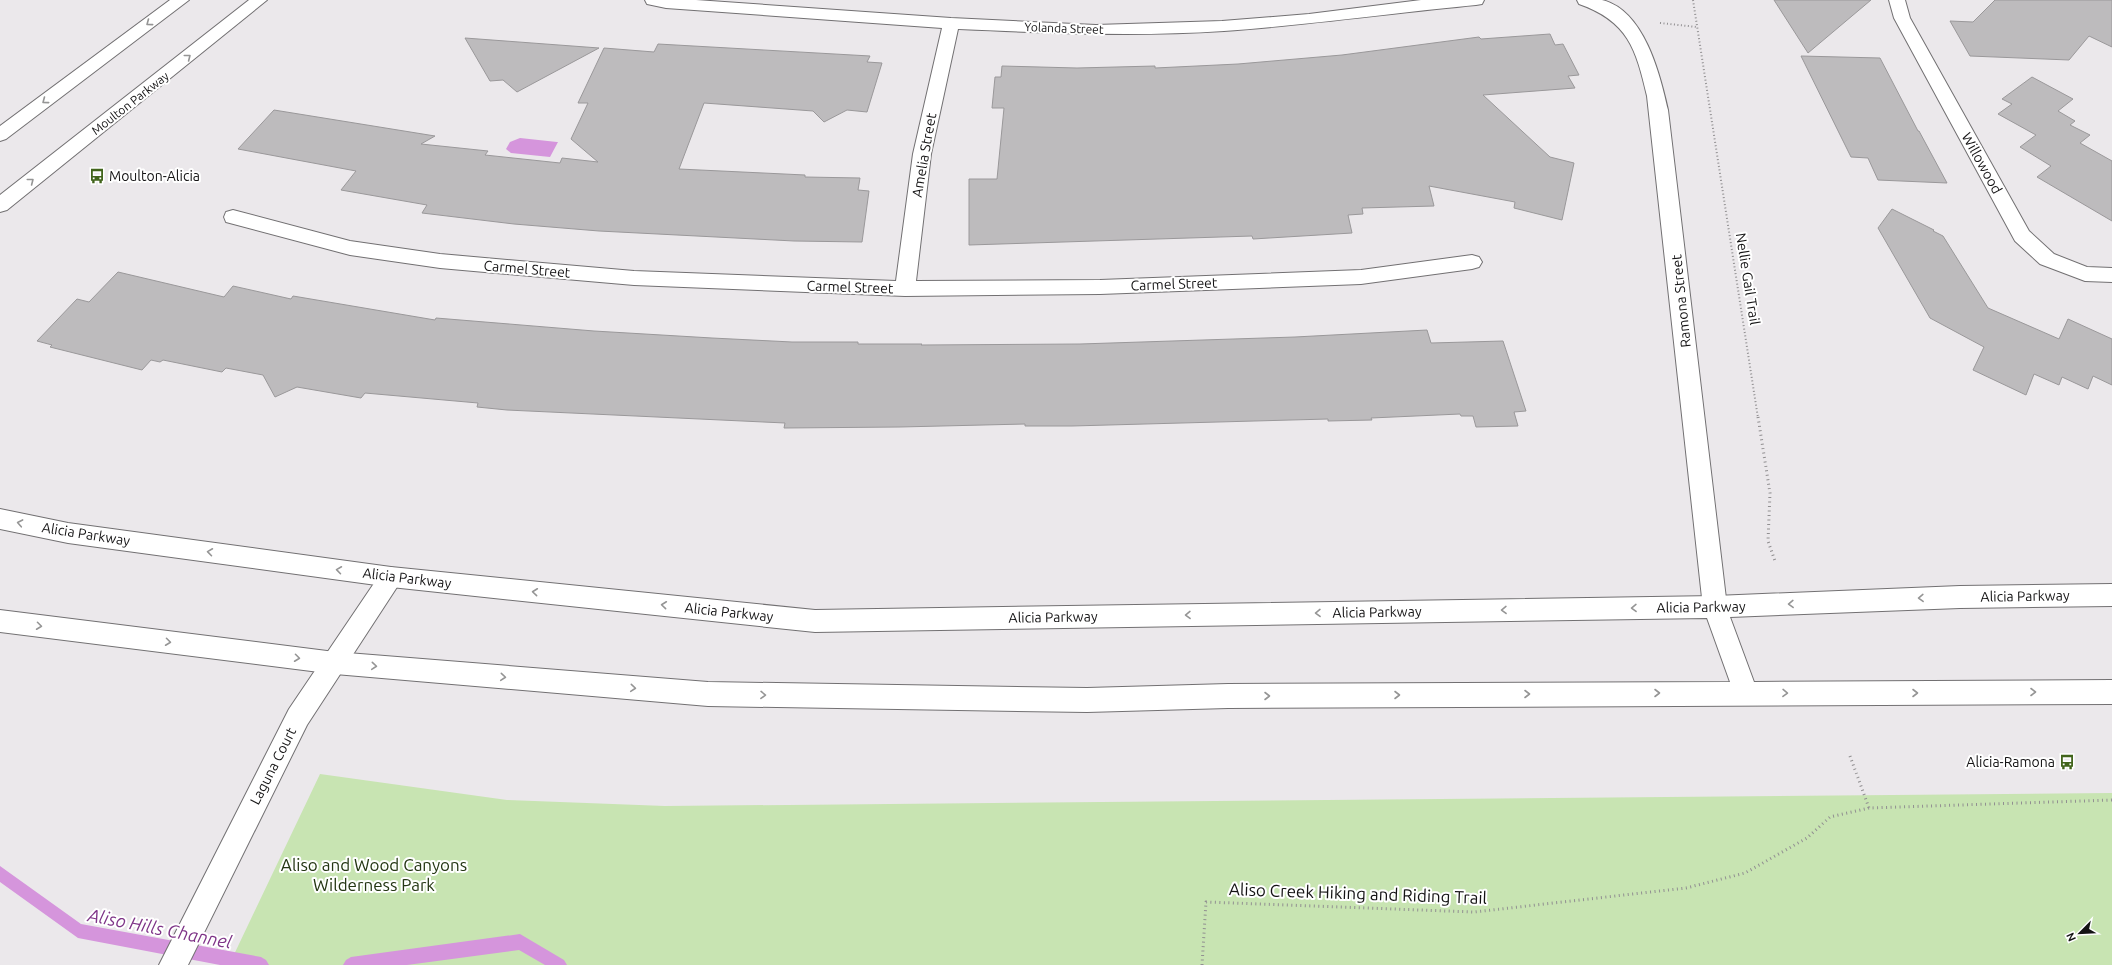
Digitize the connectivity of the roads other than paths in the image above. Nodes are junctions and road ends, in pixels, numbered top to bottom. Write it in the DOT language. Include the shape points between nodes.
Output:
graph roads {
  1 [pos="181,0"];
  2 [pos="259,0"];
  3 [pos="652,0"];
  4 [pos="1476,0"];
  5 [pos="1585,0"];
  6 [pos="1897,0"];
  7 [pos="952,23"];
  8 [pos="0,134"];
  9 [pos="0,205"];
  10 [pos="233,217"];
  11 [pos="1472,262"];
  12 [pos="2112,274"];
  13 [pos="905,289"];
  14 [pos="0,519"];
  15 [pos="391,577"];
  16 [pos="2112,595"];
  17 [pos="1715,607"];
  18 [pos="0,621"];
  19 [pos="335,663"];
  20 [pos="2112,692"];
  21 [pos="1746,693"];
  22 [pos="173,965"];
  1 -- 8 [label="street, one-way"];
  9 -- 2 [label="street, Moulton Parkway, one-way"];
  3 -- 7 [label="street, Yolanda Street"];
  4 -- 7 [label="street, Yolanda Street" via="1222,26 1096,30"];
  5 -- 17 [label="street, Ramona Street" via="1610,10 1629,27 1642,49 1659,110"];
  6 -- 12 [label="street, Willowood" via="1902,18 2022,236 2047,259 2085,274"];
  7 -- 13 [label="street, Amelia Street" via="922,154"];
  10 -- 13 [label="street, Carmel Street" via="350,248 440,261 634,278"];
  11 -- 13 [label="street, Carmel Street" via="1361,277 1100,287"];
  15 -- 14 [label="street, Alicia Parkway, one-way" via="68,532"];
  17 -- 15 [label="street, Alicia Parkway, one-way" via="814,620"];
  15 -- 19 [label="street, Laguna Court"];
  16 -- 17 [label="street, Alicia Parkway, one-way" via="1960,597"];
  17 -- 21 [label="street, Ramona Street"];
  18 -- 19 [label="street, one-way"];
  19 -- 21 [label="street, one-way" via="708,694 1087,700 1236,696"];
  19 -- 22 [label="street, Laguna Court" via="298,717"];
  21 -- 20 [label="street, one-way"];
}
